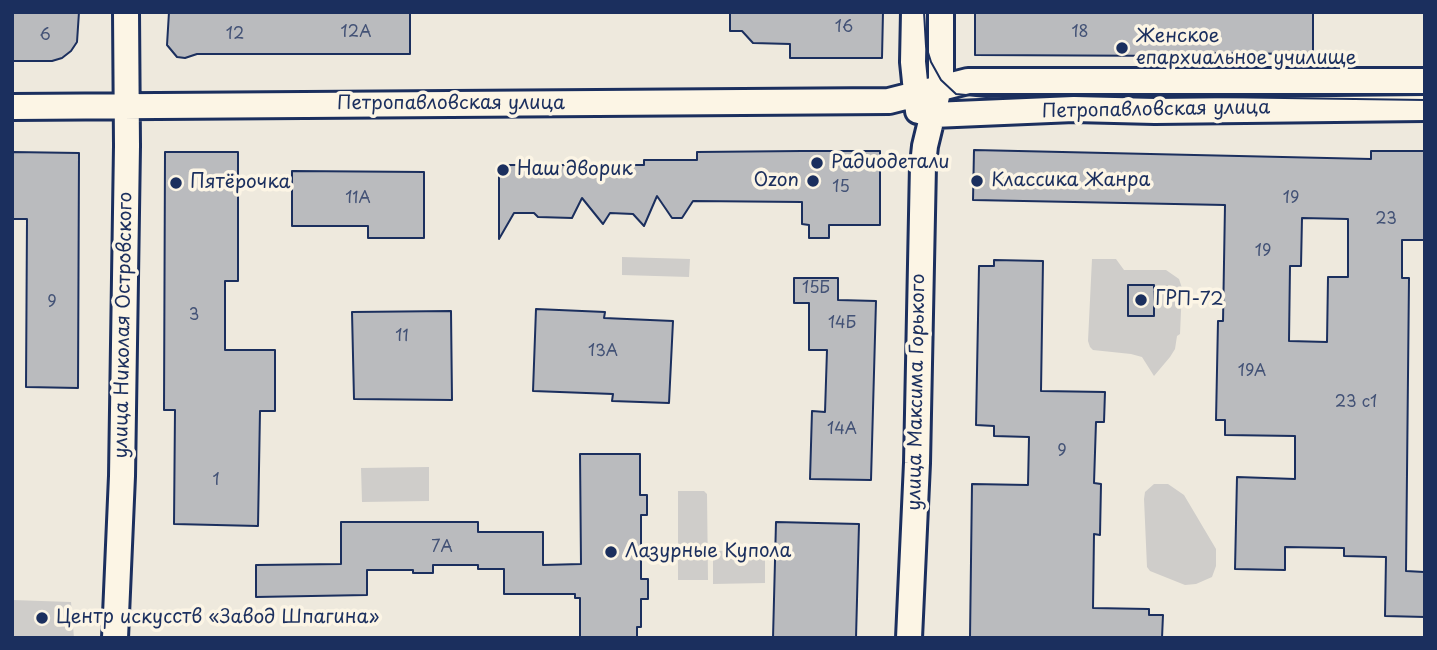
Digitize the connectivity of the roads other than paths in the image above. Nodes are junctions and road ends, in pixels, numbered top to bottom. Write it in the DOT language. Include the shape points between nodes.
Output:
graph roads {
  1 [pos="126,12"];
  2 [pos="914,12"];
  3 [pos="941,12"];
  4 [pos="1425,81"];
  5 [pos="940,89"];
  6 [pos="12,107"];
  7 [pos="127,107"];
  8 [pos="922,107"];
  9 [pos="1425,108"];
  10 [pos="115,638"];
  11 [pos="909,638"];
  1 -- 7 [label="street, улица Николая Островского"];
  2 -- 8 [label="street, улица Максима Горького"];
  3 -- 5 [label="street, улица Максима Горького"];
  4 -- 5 [label="street, Петропавловская улица" via="968,81"];
  5 -- 8 [label="street, улица Максима Горького"];
  6 -- 7 [label="street, Петропавловская улица"];
  7 -- 8 [label="street, Петропавловская улица" via="889,101"];
  7 -- 10 [label="street, улица Николая Островского"];
  8 -- 9 [label="street, Петропавловская улица" via="1155,111"];
  8 -- 11 [label="street, улица Максима Горького" via="925,146"];
}
